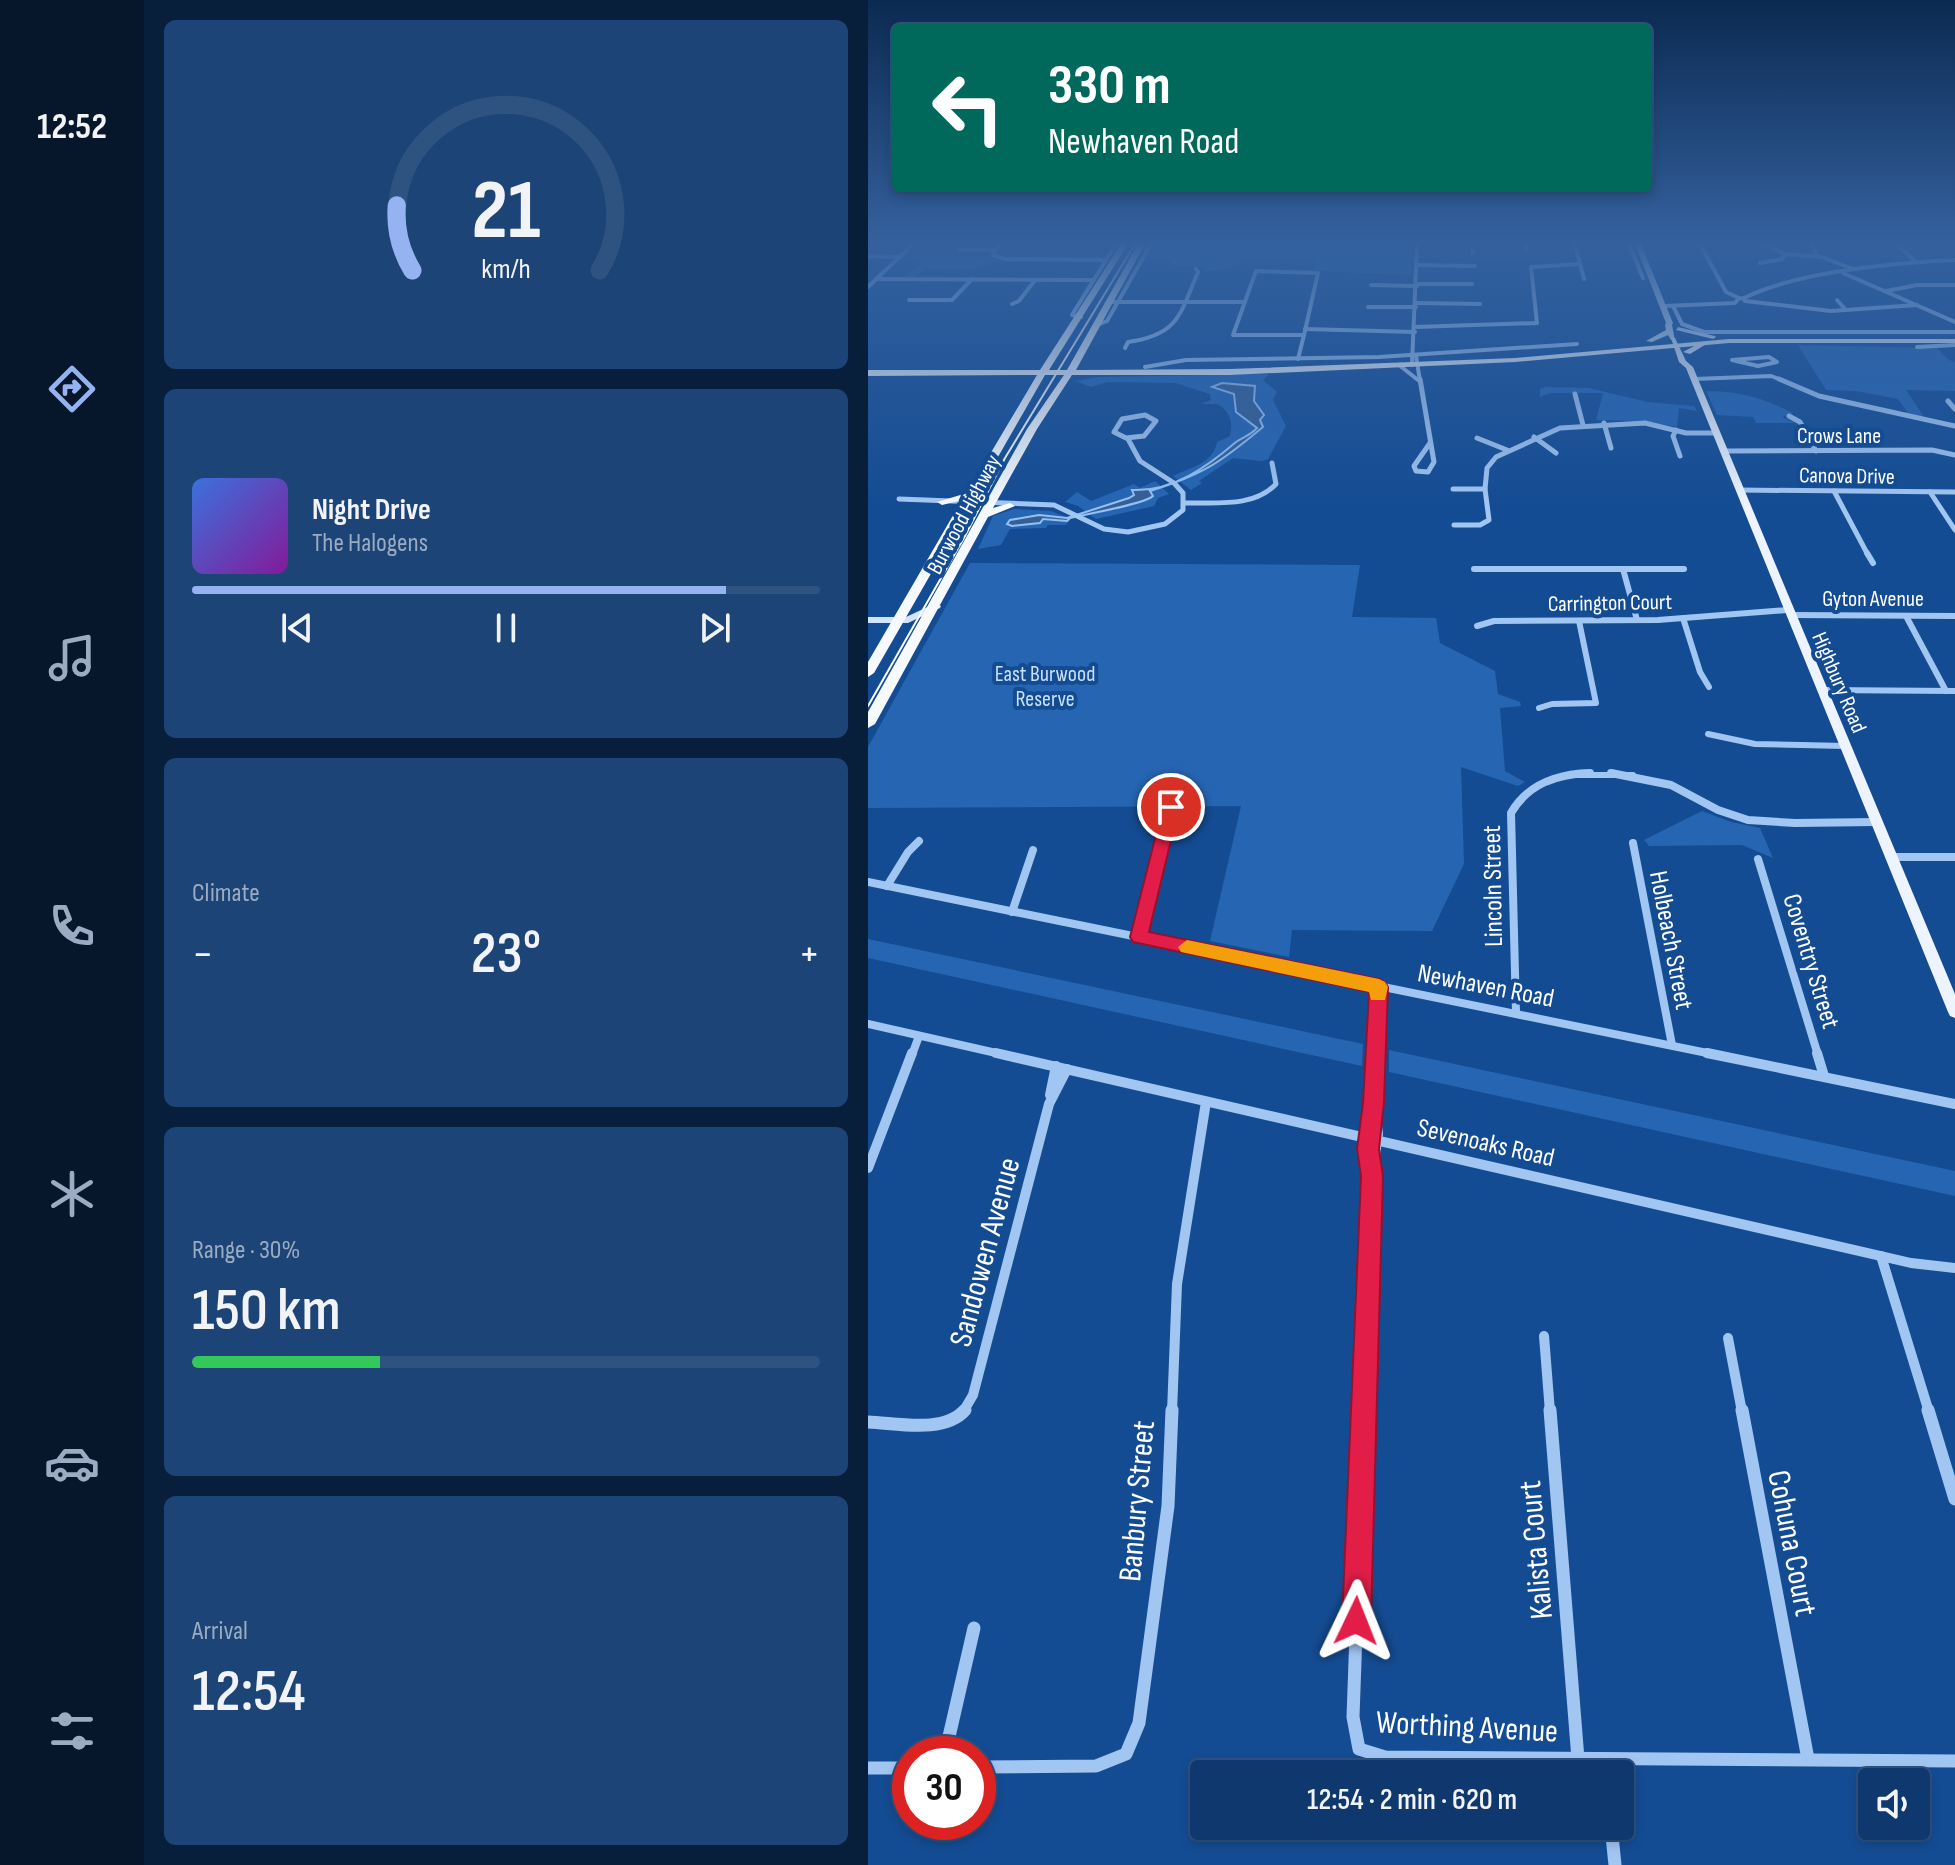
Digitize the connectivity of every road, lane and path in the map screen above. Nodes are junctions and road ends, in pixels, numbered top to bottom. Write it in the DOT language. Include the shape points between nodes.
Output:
graph roads {
  1 [pos="1068,331"];
  2 [pos="1094,331"];
  3 [pos="1169,331"];
  4 [pos="1234,331"];
  5 [pos="1358,331"];
  6 [pos="1415,331"];
  7 [pos="1675,331"];
  8 [pos="1708,331"];
  9 [pos="1304,332"];
  10 [pos="1931,336"];
  11 [pos="1678,339"];
  12 [pos="1955,339"];
  13 [pos="1654,343"];
  14 [pos="1577,344"];
  15 [pos="1917,347"];
  16 [pos="1125,348"];
  17 [pos="1084,351"];
  18 [pos="1414,358"];
  19 [pos="1298,359"];
  20 [pos="1399,365"];
  21 [pos="1047,366"];
  22 [pos="1758,366"];
  23 [pos="1145,367"];
  24 [pos="1209,367"];
  25 [pos="868,370"];
  26 [pos="1022,370"];
  27 [pos="1101,370"];
  28 [pos="1219,373"];
  29 [pos="1069,374"];
  30 [pos="1764,375"];
  31 [pos="1694,379"];
  32 [pos="1418,380"];
  33 [pos="1035,385"];
  34 [pos="1575,394"];
  35 [pos="1948,401"];
  36 [pos="1955,409"];
  37 [pos="1789,416"];
  38 [pos="1604,423"];
  39 [pos="1583,425"];
  40 [pos="1955,426"];
  41 [pos="1676,430"];
  42 [pos="1716,433"];
  43 [pos="1145,436"];
  44 [pos="1534,437"];
  45 [pos="1477,438"];
  46 [pos="1128,439"];
  47 [pos="1430,443"];
  48 [pos="1135,447"];
  49 [pos="1611,448"];
  50 [pos="1507,450"];
  51 [pos="1723,451"];
  52 [pos="1816,451"];
  53 [pos="1556,453"];
  54 [pos="1955,455"];
  55 [pos="1680,456"];
  56 [pos="1272,463"];
  57 [pos="1001,484"];
  58 [pos="1453,489"];
  59 [pos="1485,489"];
  60 [pos="1739,490"];
  61 [pos="1834,491"];
  62 [pos="1930,492"];
  63 [pos="1955,492"];
  64 [pos="896,501"];
  65 [pos="967,501"];
  66 [pos="1185,503"];
  67 [pos="945,504"];
  68 [pos="1011,504"];
  69 [pos="990,508"];
  70 [pos="955,523"];
  71 [pos="1454,525"];
  72 [pos="1955,530"];
  73 [pos="1873,563"];
  74 [pos="1474,569"];
  75 [pos="1623,569"];
  76 [pos="1684,569"];
  77 [pos="936,606"];
  78 [pos="1789,613"];
  79 [pos="1906,616"];
  80 [pos="1955,616"];
  81 [pos="900,618"];
  82 [pos="1683,618"];
  83 [pos="868,620"];
  84 [pos="1637,620"];
  85 [pos="1579,621"];
  86 [pos="1477,626"];
  87 [pos="870,667"];
  88 [pos="1709,687"];
  89 [pos="1821,690"];
  90 [pos="1946,691"];
  91 [pos="1955,691"];
  92 [pos="1539,708"];
  93 [pos="868,724"];
  94 [pos="1708,734"];
  95 [pos="1845,746"];
  96 [pos="1171,807"];
  97 [pos="1876,822"];
  98 [pos="919,841"];
  99 [pos="1633,843"];
  100 [pos="1033,850"];
  101 [pos="1890,857"];
  102 [pos="1955,857"];
  103 [pos="1758,859"];
  104 [pos="868,882"];
  105 [pos="887,886"];
  106 [pos="1012,912"];
  107 [pos="1139,937"];
  108 [pos="1379,987"];
  109 [pos="1955,1012"];
  110 [pos="1516,1013"];
  111 [pos="868,1024"];
  112 [pos="919,1036"];
  113 [pos="1672,1045"];
  114 [pos="1061,1068"];
  115 [pos="1824,1076"];
  116 [pos="1206,1102"];
  117 [pos="1955,1104"];
  118 [pos="1373,1139"];
  119 [pos="868,1168"];
  120 [pos="1881,1256"];
  121 [pos="1955,1268"];
  122 [pos="1544,1336"];
  123 [pos="1728,1338"];
  124 [pos="868,1422"];
  125 [pos="1955,1499"];
  126 [pos="974,1628"];
  127 [pos="949,1736"];
  128 [pos="1578,1759"];
  129 [pos="1808,1759"];
  130 [pos="1582,1760"];
  131 [pos="1955,1761"];
  132 [pos="1634,1766"];
  133 [pos="996,1767"];
  134 [pos="868,1768"];
  135 [pos="892,1768"];
  136 [pos="1612,1840"];
  137 [pos="1615,1865"];
  1 -- 21 [label="highway, Burwood Highway"];
  2 -- 17 [label="highway, Burwood Highway"];
  3 -- 16 [label="street" via="1128,342"];
  4 -- 9 [label="street" via="1233,335"];
  5 -- 9 [label="street"];
  6 -- 18 [label="street"];
  7 -- 11 [label="main road, Highbury Road"];
  8 -- 10 [label="street"];
  9 -- 19 [label="street"];
  10 -- 11 [label="highway"];
  10 -- 11 [label="highway" via="1704,343"];
  10 -- 12 [label="highway"];
  11 -- 13 [label="highway"];
  11 -- 13 [label="main road"];
  11 -- 31 [label="main road, Highbury Road"];
  12 -- 15 [label="street"];
  13 -- 18 [label="highway"];
  14 -- 18 [label="street"];
  17 -- 27 [label="highway" via="1086,361"];
  17 -- 29 [label="highway, Burwood Highway"];
  18 -- 19 [label="street"];
  18 -- 20 [label="highway"];
  18 -- 24 [label="highway"];
  18 -- 32 [label="street"];
  19 -- 23 [label="street"];
  20 -- 28 [label="highway"];
  20 -- 32 [label="street"];
  21 -- 26 [label="highway"];
  21 -- 26 [label="highway"];
  21 -- 29 [label="highway"];
  21 -- 33 [label="highway, Burwood Highway"];
  22 -- 22 [label="street" via="1736,363 1733,359 1769,357 1777,362"];
  22 -- 30 [label="street"];
  23 -- 24 [label="highway"];
  23 -- 27 [label="highway"];
  24 -- 28 [label="highway"];
  25 -- 26 [label="highway"];
  26 -- 33 [label="highway"];
  27 -- 28 [label="highway"];
  27 -- 29 [label="highway"];
  27 -- 29 [label="highway"];
  29 -- 57 [label="highway, Burwood Highway"];
  30 -- 31 [label="street"];
  30 -- 40 [label="street" via="1819,396"];
  31 -- 42 [label="main road, Highbury Road"];
  32 -- 47 [label="street"];
  33 -- 65 [label="highway, Burwood Highway"];
  34 -- 39 [label="street"];
  35 -- 36 [label="street"];
  37 -- 52 [label="street" via="1800,422"];
  38 -- 39 [label="street"];
  38 -- 41 [label="street"];
  38 -- 49 [label="street"];
  39 -- 44 [label="street"];
  41 -- 42 [label="street"];
  41 -- 55 [label="street"];
  42 -- 51 [label="main road, Highbury Road"];
  43 -- 46 [label="street"];
  43 -- 46 [label="street" via="1156,420 1135,415 1120,420 1114,429"];
  43 -- 48 [label="street"];
  44 -- 50 [label="street"];
  44 -- 53 [label="street"];
  45 -- 50 [label="street"];
  46 -- 48 [label="street"];
  47 -- 47 [label="street" via="1432,469 1416,471 1414,466"];
  48 -- 66 [label="street" via="1140,461 1181,488"];
  50 -- 59 [label="street" via="1487,468"];
  51 -- 52 [label="street, Crows Lane"];
  51 -- 60 [label="main road, Highbury Road"];
  52 -- 54 [label="street, Crows Lane" via="1932,450"];
  56 -- 66 [label="street" via="1276,484 1267,493"];
  57 -- 68 [label="highway"];
  57 -- 69 [label="highway, Burwood Highway"];
  58 -- 59 [label="street"];
  59 -- 71 [label="street" via="1489,520"];
  60 -- 61 [label="street, Canova Drive"];
  60 -- 78 [label="main road, Highbury Road"];
  61 -- 62 [label="street, Canova Drive"];
  61 -- 73 [label="street"];
  62 -- 63 [label="street, Canova Drive"];
  62 -- 72 [label="street"];
  64 -- 67 [label="street"];
  65 -- 67 [label="highway"];
  65 -- 69 [label="street"];
  65 -- 70 [label="highway, Burwood Highway"];
  66 -- 68 [label="street" via="1171,521 1114,531 1059,506"];
  67 -- 70 [label="highway"];
  68 -- 69 [label="highway"];
  69 -- 77 [label="highway, Burwood Highway"];
  70 -- 81 [label="highway, Burwood Highway"];
  74 -- 75 [label="street"];
  75 -- 76 [label="street"];
  75 -- 84 [label="street"];
  77 -- 81 [label="main road" via="917,617"];
  77 -- 93 [label="highway, Burwood Highway"];
  78 -- 79 [label="street, Gyton Avenue"];
  78 -- 82 [label="street, Carrington Court"];
  78 -- 89 [label="main road, Highbury Road"];
  79 -- 80 [label="street, Gyton Avenue"];
  79 -- 90 [label="street"];
  81 -- 83 [label="main road"];
  81 -- 87 [label="highway, Burwood Highway"];
  82 -- 84 [label="street, Carrington Court"];
  82 -- 88 [label="street"];
  84 -- 85 [label="street, Carrington Court"];
  85 -- 86 [label="street, Carrington Court" via="1494,621"];
  85 -- 92 [label="street" via="1596,703"];
  89 -- 90 [label="street"];
  89 -- 95 [label="main road, Highbury Road"];
  90 -- 91 [label="street"];
  94 -- 95 [label="street" via="1763,745"];
  95 -- 97 [label="main road, Highbury Road"];
  96 -- 107 [label="street"];
  97 -- 101 [label="main road, Highbury Road"];
  97 -- 110 [label="street, Lincoln Street" via="1747,819 1671,785 1622,774 1564,775 1542,781 1512,808 1509,823"];
  98 -- 105 [label="street"];
  99 -- 113 [label="street, Holbeach Street"];
  100 -- 106 [label="street"];
  101 -- 102 [label="street"];
  101 -- 109 [label="main road, Highbury Road"];
  103 -- 115 [label="street, Coventry Street"];
  104 -- 105 [label="street, Newhaven Road"];
  105 -- 106 [label="street, Newhaven Road"];
  106 -- 107 [label="street, Newhaven Road"];
  107 -- 108 [label="street, Newhaven Road"];
  108 -- 110 [label="street, Newhaven Road"];
  108 -- 118 [label="street, Worthing Avenue"];
  110 -- 113 [label="street, Newhaven Road"];
  111 -- 112 [label="street, Sevenoaks Road"];
  112 -- 114 [label="street, Sevenoaks Road"];
  112 -- 119 [label="street"];
  113 -- 115 [label="street, Newhaven Road"];
  114 -- 116 [label="street, Sevenoaks Road"];
  114 -- 124 [label="street, Sandowen Avenue" via="965,1411 938,1423"];
  115 -- 117 [label="street, Newhaven Road"];
  116 -- 118 [label="street, Sevenoaks Road"];
  116 -- 133 [label="street, Banbury Street" via="1177,1284 1168,1506 1139,1723 1126,1754 1096,1766"];
  118 -- 120 [label="street, Sevenoaks Road"];
  118 -- 128 [label="street, Worthing Avenue" via="1353,1717 1359,1749 1385,1757"];
  120 -- 121 [label="street, Sevenoaks Road"];
  120 -- 125 [label="street"];
  122 -- 128 [label="street, Kalista Court"];
  123 -- 129 [label="street, Cohuna Court"];
  126 -- 127 [label="street"];
  128 -- 130 [label="street, Worthing Avenue"];
  129 -- 131 [label="street, Worthing Avenue"];
  129 -- 132 [label="street, Worthing Avenue"];
  134 -- 135 [label="street"];
  136 -- 137 [label="street"];
}
